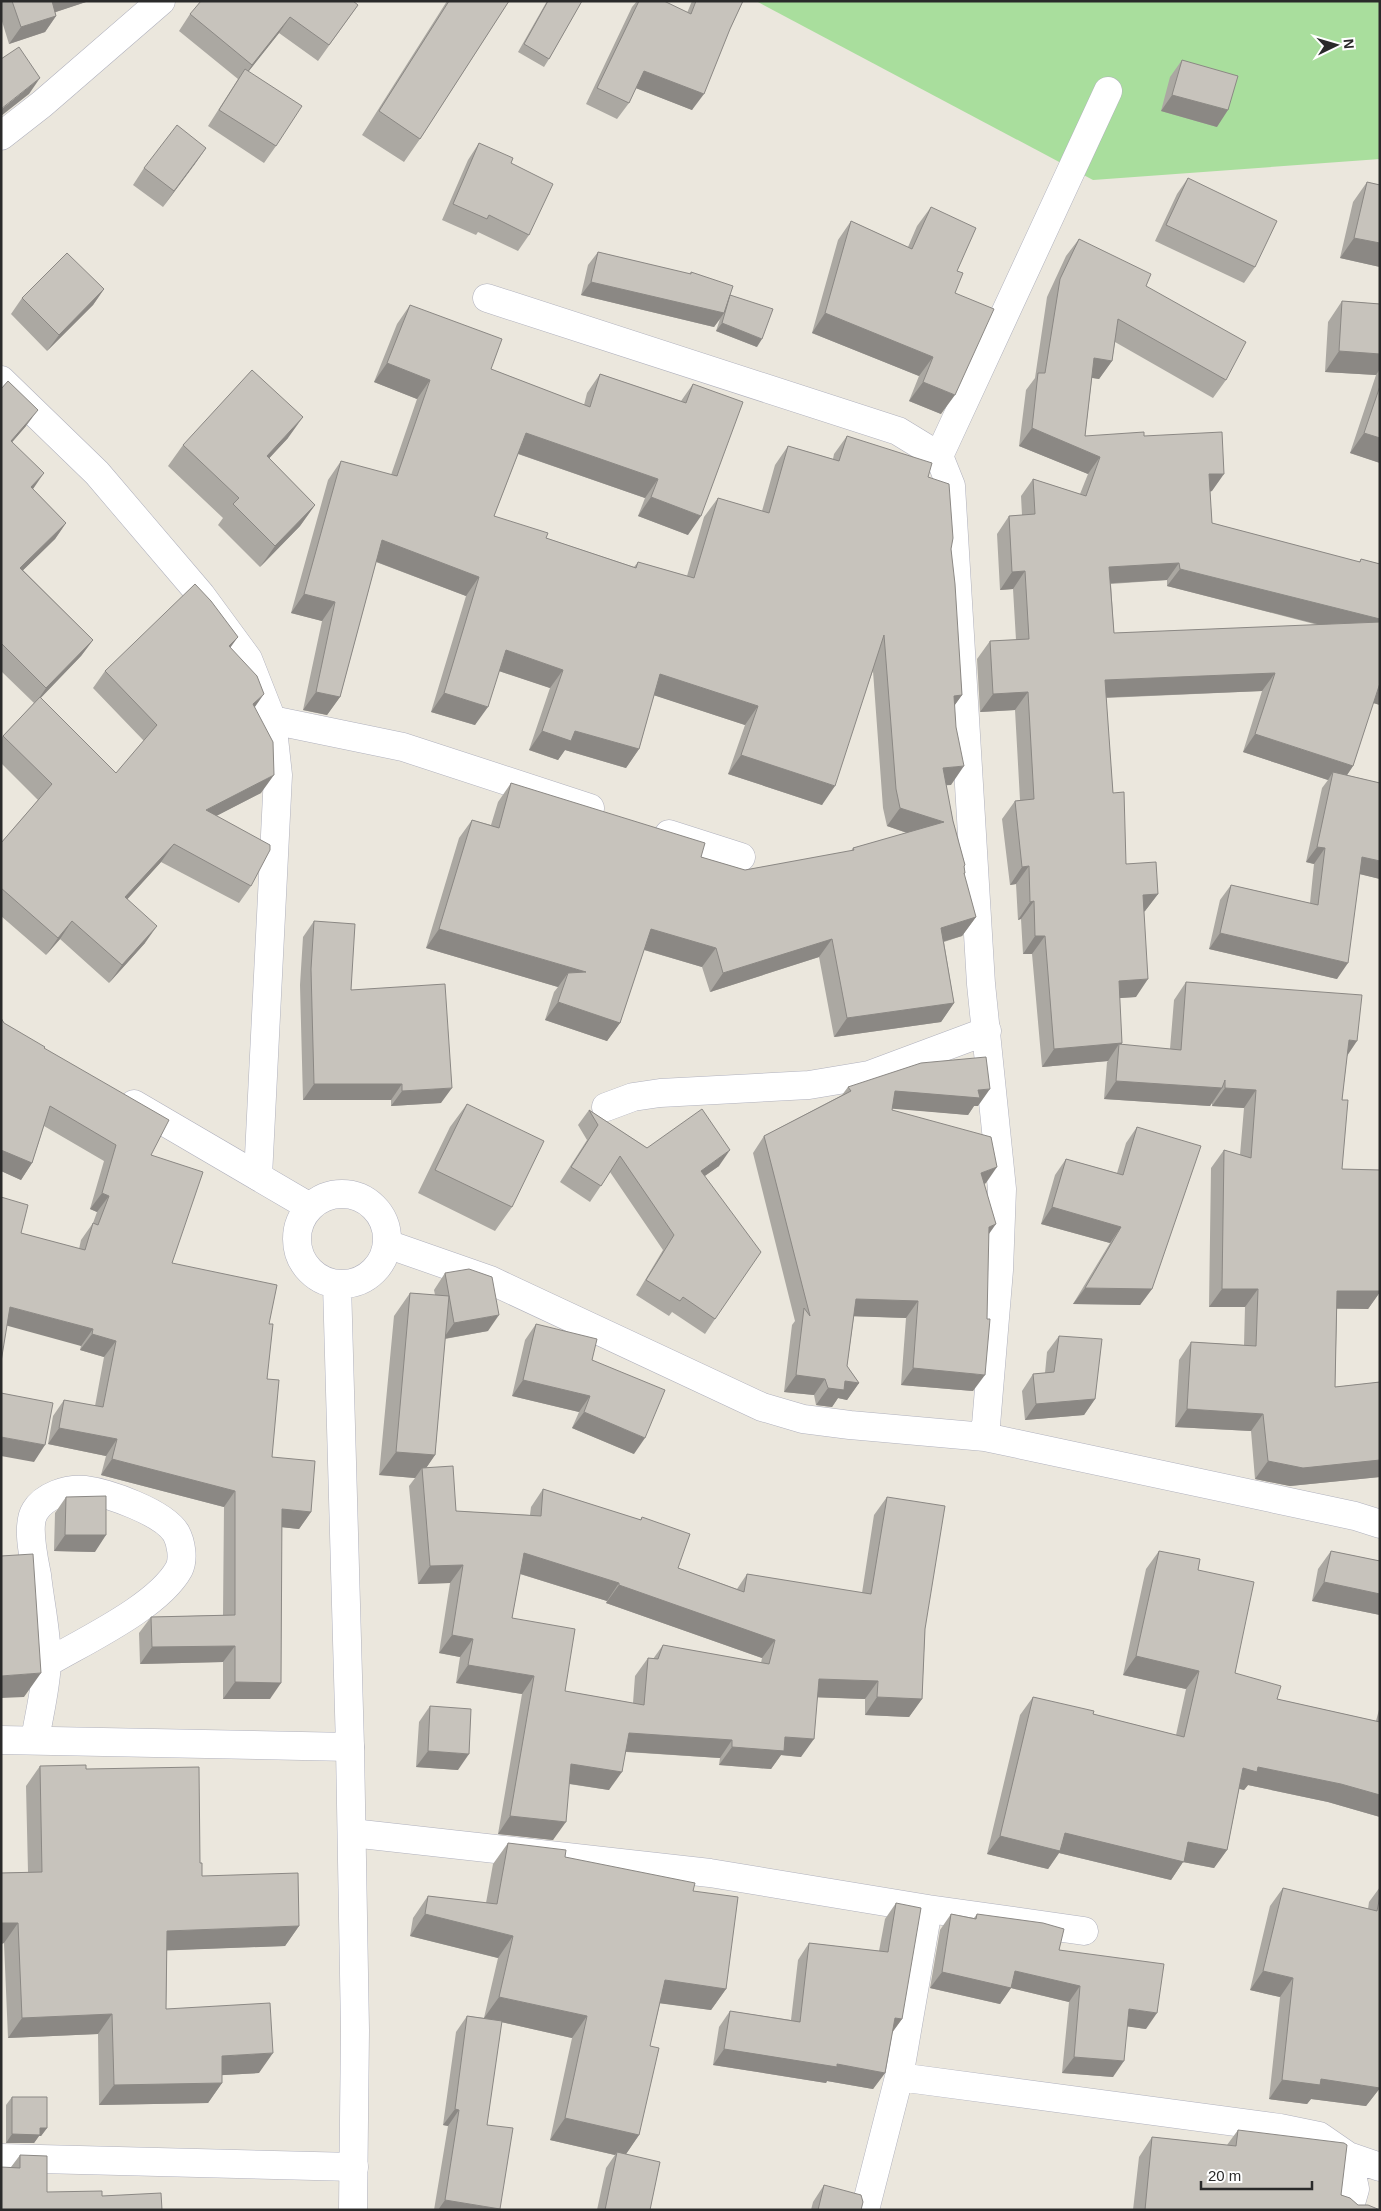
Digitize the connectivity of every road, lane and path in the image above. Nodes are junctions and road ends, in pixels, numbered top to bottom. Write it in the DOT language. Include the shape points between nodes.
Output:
graph roads {
  1 [pos="161,1"];
  2 [pos="1108,91"];
  3 [pos="1,136"];
  4 [pos="487,298"];
  5 [pos="1,380"];
  6 [pos="939,456"];
  7 [pos="272,720"];
  8 [pos="610,814"];
  9 [pos="647,826"];
  10 [pos="741,857"];
  11 [pos="987,1031"];
  12 [pos="112,1091"];
  13 [pos="606,1107"];
  14 [pos="258,1176"];
  15 [pos="310,1207"];
  16 [pos="387,1244"];
  17 [pos="337,1284"];
  18 [pos="985,1437"];
  19 [pos="1380,1524"];
  20 [pos="47,1663"];
  21 [pos="1,1740"];
  22 [pos="35,1740"];
  23 [pos="350,1747"];
  24 [pos="352,1833"];
  25 [pos="928,1909"];
  26 [pos="1084,1931"];
  27 [pos="899,2077"];
  28 [pos="1348,2156"];
  29 [pos="1,2158"];
  30 [pos="354,2167"];
  31 [pos="1380,2168"];
  32 [pos="353,2210"];
  33 [pos="866,2210"];
  34 [pos="1349,2210"];
  1 -- 3 [label="street"];
  2 -- 6 [label="street"];
  4 -- 6 [label="street" via="898,431"];
  5 -- 7 [label="street" via="97,473 201,595 248,659"];
  6 -- 11 [label="street" via="951,486 981,984"];
  7 -- 8 [label="street" via="403,747"];
  7 -- 14 [label="street" via="278,775"];
  9 -- 10 [label="street"];
  11 -- 13 [label="street" via="869,1075 810,1085 660,1093 633,1097"];
  11 -- 18 [label="street" via="1002,1189 999,1270"];
  12 -- 14 [label="street"];
  14 -- 15 [label="street"];
  15 -- 16 [label="street" via="325,1196 344,1194 361,1198 376,1209 385,1226"];
  15 -- 17 [label="street" via="299,1224 297,1244 301,1257 318,1278"];
  16 -- 17 [label="street" via="381,1261 370,1274 354,1282"];
  16 -- 18 [label="street" via="490,1280 762,1407 803,1419"];
  17 -- 23 [label="street"];
  18 -- 19 [label="street"];
  20 -- 20 [label="street" via="31,1537 34,1513 44,1501 63,1492 83,1490 130,1503 154,1514 175,1532 182,1550 180,1568 166,1586 138,1609"];
  20 -- 22 [label="street"];
  21 -- 22 [label="street"];
  22 -- 23 [label="street"];
  23 -- 24 [label="street"];
  24 -- 25 [label="street" via="710,1873"];
  24 -- 30 [label="street"];
  25 -- 26 [label="street"];
  25 -- 27 [label="street"];
  27 -- 28 [label="street" via="1280,2128 1319,2136"];
  27 -- 33 [label="street"];
  28 -- 31 [label="street"];
  28 -- 34 [label="street" via="1354,2189"];
  29 -- 30 [label="street"];
  30 -- 32 [label="street"];
}
